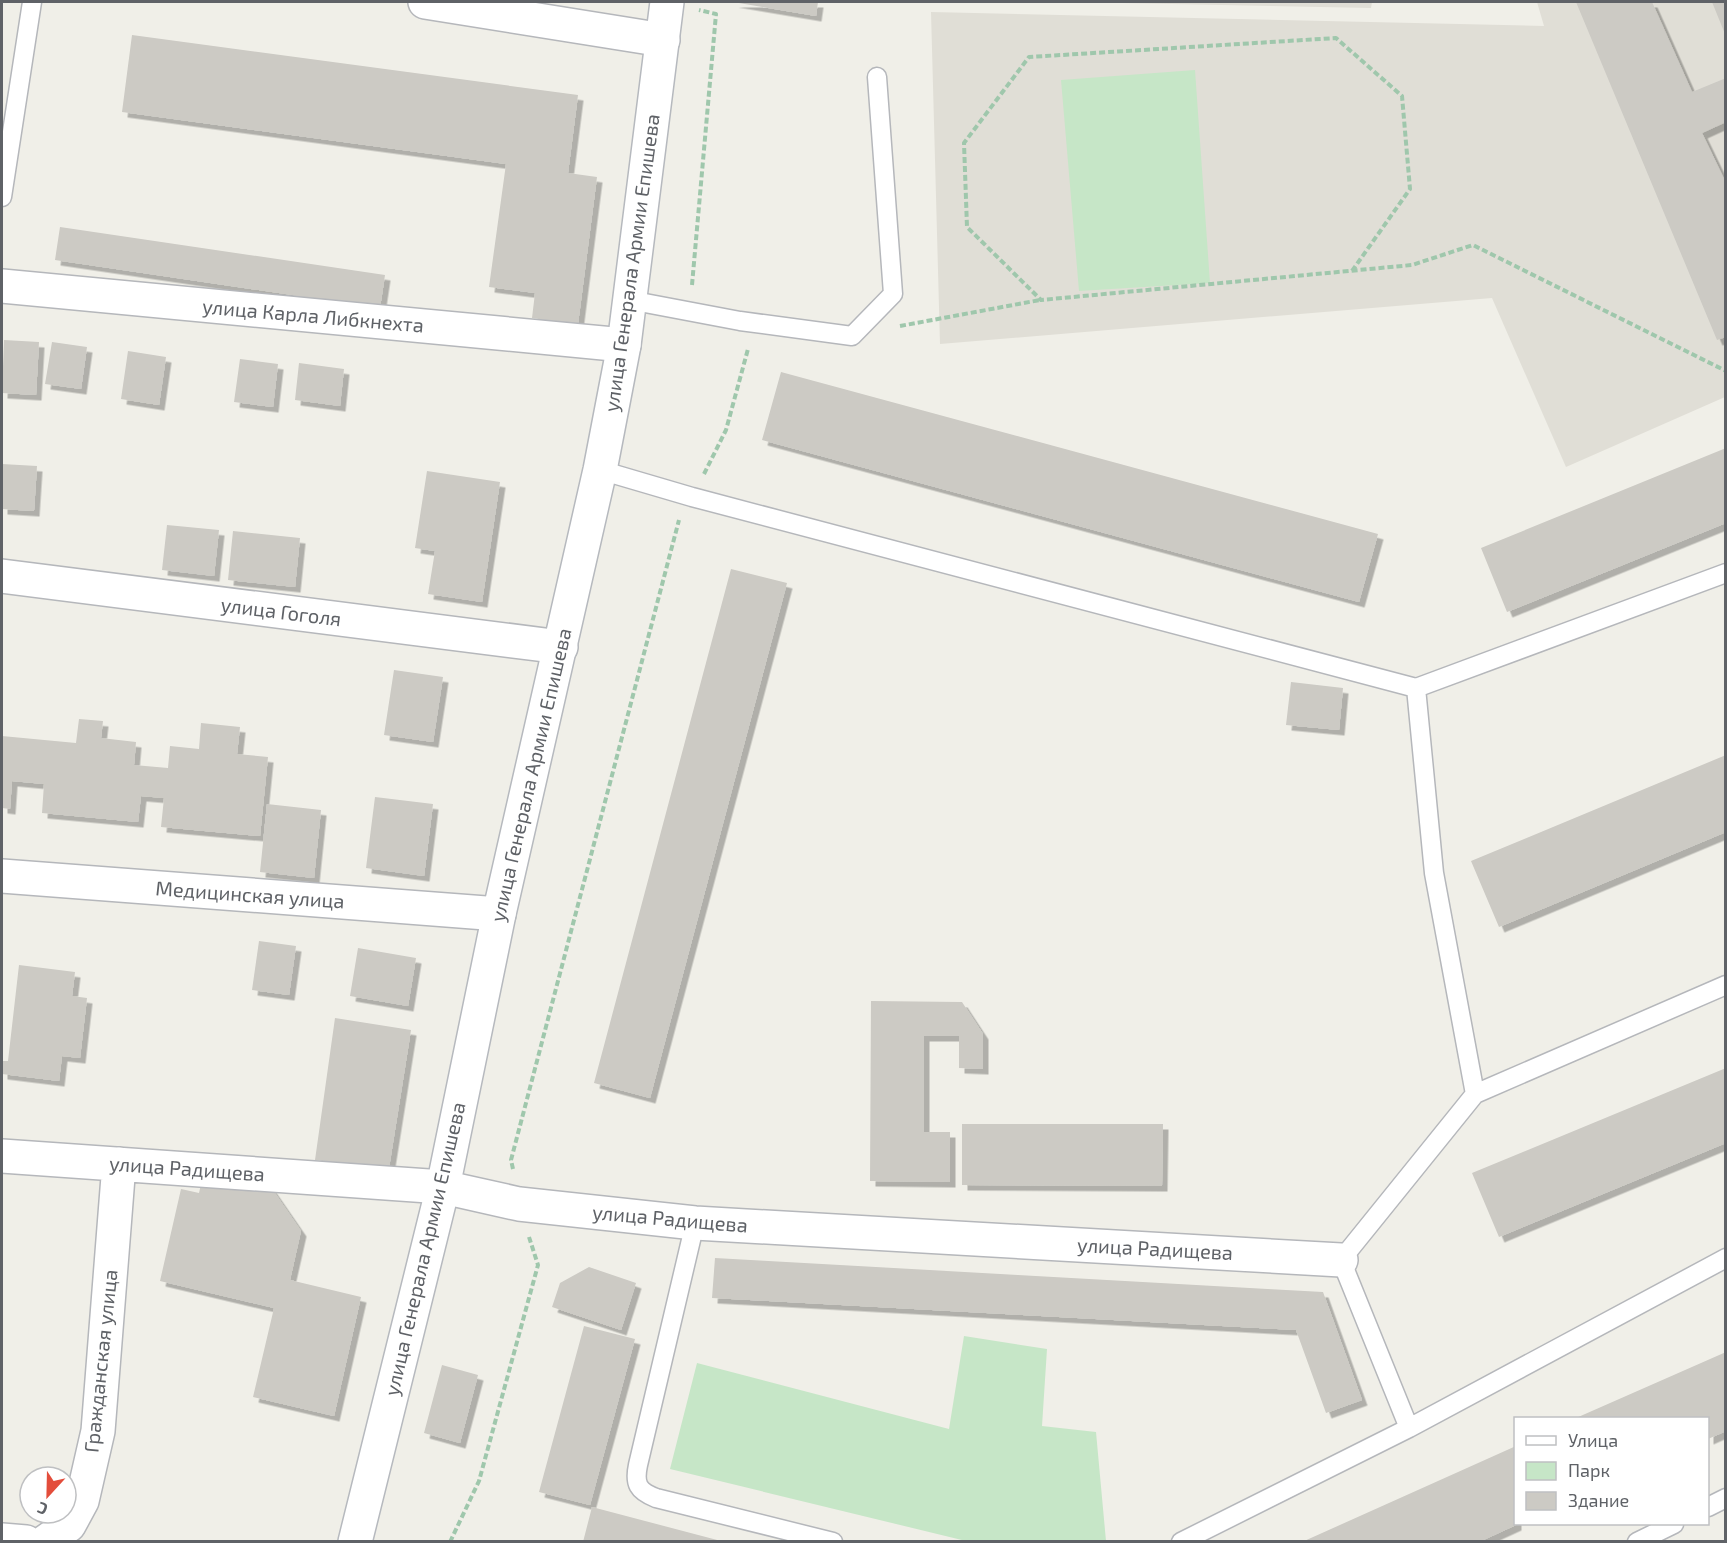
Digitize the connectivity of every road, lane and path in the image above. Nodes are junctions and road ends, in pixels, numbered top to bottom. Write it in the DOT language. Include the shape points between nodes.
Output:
graph roads {
  1 [pos="32,2"];
  2 [pos="425,2"];
  3 [pos="667,2"];
  4 [pos="663,40"];
  5 [pos="878,77"];
  6 [pos="2,196"];
  7 [pos="1352,271"];
  8 [pos="2,286"];
  9 [pos="692,291"];
  10 [pos="629,300"];
  11 [pos="1041,300"];
  12 [pos="740,321"];
  13 [pos="852,336"];
  14 [pos="624,345"];
  15 [pos="1725,371"];
  16 [pos="600,471"];
  17 [pos="692,497"];
  18 [pos="1725,573"];
  19 [pos="2,576"];
  20 [pos="561,647"];
  21 [pos="1416,688"];
  22 [pos="2,876"];
  23 [pos="499,914"];
  24 [pos="1725,985"];
  25 [pos="1475,1094"];
  26 [pos="2,1156"];
  27 [pos="119,1164"];
  28 [pos="443,1187"];
  29 [pos="519,1204"];
  30 [pos="696,1223"];
  31 [pos="1725,1258"];
  32 [pos="1341,1260"];
  33 [pos="1409,1428"];
  34 [pos="1725,1498"];
  35 [pos="1709,1506"];
  36 [pos="1672,1525"];
  37 [pos="2,1540"];
  38 [pos="26,1542"];
  39 [pos="45,1542"];
  40 [pos="355,1542"];
  41 [pos="450,1542"];
  42 [pos="833,1542"];
  43 [pos="1181,1542"];
  44 [pos="1637,1542"];
  1 -- 6 [label="lane"];
  2 -- 4 [label="street"];
  3 -- 4 [label="street, улица Генерала Армии Епишева"];
  3 -- 9 [label="path" via="716,14"];
  4 -- 10 [label="street, улица Генерала Армии Епишева"];
  5 -- 13 [label="lane" via="893,294"];
  7 -- 11 [label="path"];
  7 -- 11 [label="path" via="1410,189 1402,96 1336,38 1029,57 964,142 967,227"];
  7 -- 15 [label="path" via="1412,265 1473,245"];
  8 -- 14 [label="street, улица Карла Либкнехта"];
  10 -- 12 [label="lane"];
  10 -- 14 [label="street, улица Генерала Армии Епишева"];
  11 -- 13 [label="path"];
  12 -- 13 [label="lane"];
  12 -- 17 [label="path" via="753,330 726,430"];
  14 -- 16 [label="street, улица Генерала Армии Епишева"];
  16 -- 17 [label="lane"];
  16 -- 20 [label="street, улица Генерала Армии Епишева"];
  17 -- 21 [label="lane"];
  17 -- 29 [label="path" via="679,521 511,1160"];
  18 -- 21 [label="lane"];
  19 -- 20 [label="street, улица Гоголя"];
  20 -- 23 [label="street, улица Генерала Армии Епишева"];
  21 -- 25 [label="lane" via="1434,873"];
  22 -- 23 [label="street, Медицинская улица"];
  23 -- 28 [label="street, улица Генерала Армии Епишева"];
  24 -- 25 [label="lane"];
  25 -- 32 [label="lane"];
  26 -- 27 [label="street, улица Радищева"];
  27 -- 28 [label="street, улица Радищева"];
  27 -- 39 [label="street, Гражданская улица" via="98,1431 82,1501 69,1525"];
  28 -- 29 [label="street, улица Радищева"];
  28 -- 40 [label="street, улица Генерала Армии Епишева"];
  29 -- 30 [label="street, улица Радищева"];
  29 -- 41 [label="path" via="538,1265 479,1481"];
  30 -- 32 [label="street, улица Радищева"];
  30 -- 42 [label="lane" via="638,1465 637,1486 644,1494 656,1498"];
  31 -- 33 [label="lane"];
  32 -- 33 [label="lane"];
  33 -- 43 [label="lane"];
  34 -- 35 [label="lane"];
  36 -- 44 [label="lane"];
  37 -- 38 [label="street"];
}
